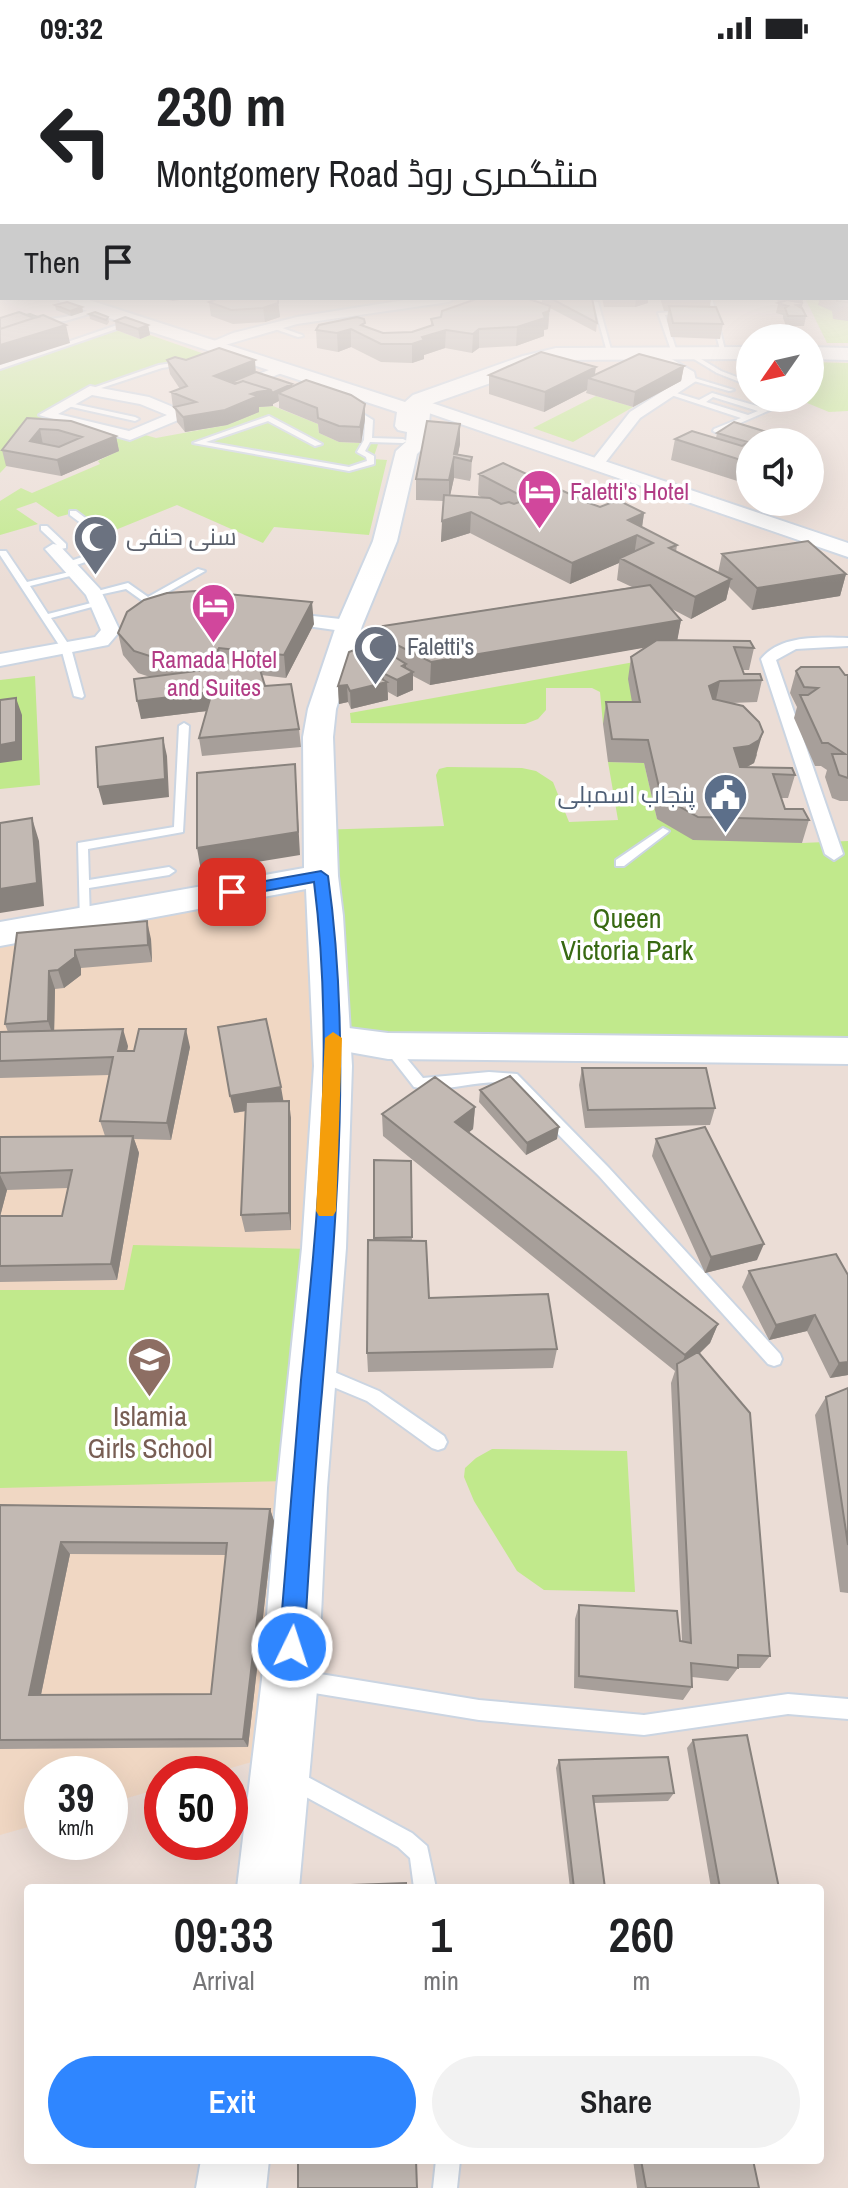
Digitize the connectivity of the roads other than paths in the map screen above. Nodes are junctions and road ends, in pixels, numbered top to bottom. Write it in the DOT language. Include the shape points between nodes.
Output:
graph roads {
  1 [pos="109,383"];
  2 [pos="247,383"];
  3 [pos="314,383"];
  4 [pos="318,383"];
  5 [pos="466,383"];
  6 [pos="472,383"];
  7 [pos="680,383"];
  8 [pos="707,383"];
  9 [pos="715,386"];
  10 [pos="448,387"];
  11 [pos="90,390"];
  12 [pos="706,391"];
  13 [pos="340,392"];
  14 [pos="667,392"];
  15 [pos="736,392"];
  16 [pos="736,402"];
  17 [pos="699,403"];
  18 [pos="65,404"];
  19 [pos="173,412"];
  20 [pos="758,412"];
  21 [pos="746,417"];
  22 [pos="135,419"];
  23 [pos="412,423"];
  24 [pos="717,431"];
  25 [pos="368,440"];
  26 [pos="318,444"];
  27 [pos="596,465"];
  28 [pos="73,513"];
  29 [pos="44,528"];
  30 [pos="53,549"];
  31 [pos="848,550"];
  32 [pos="3,553"];
  33 [pos="71,568"];
  34 [pos="201,571"];
  35 [pos="25,585"];
  36 [pos="96,599"];
  37 [pos="253,615"];
  38 [pos="45,617"];
  39 [pos="349,626"];
  40 [pos="848,642"];
  41 [pos="66,648"];
  42 [pos="0,660"];
  43 [pos="79,696"];
  44 [pos="184,726"];
  45 [pos="663,831"];
  46 [pos="834,854"];
  47 [pos="620,863"];
  48 [pos="169,871"];
  49 [pos="321,876"];
  50 [pos="84,885"];
  51 [pos="84,920"];
  52 [pos="0,934"];
  53 [pos="383,1046"];
  54 [pos="848,1051"];
  55 [pos="333,1052"];
  56 [pos="774,1359"];
  57 [pos="312,1371"];
  58 [pos="438,1442"];
  59 [pos="290,1679"];
  60 [pos="848,1709"];
  61 [pos="281,1772"];
  62 [pos="268,1884"];
  63 [pos="424,1884"];
  64 [pos="234,2164"];
  65 [pos="448,2164"];
  66 [pos="231,2188"];
  67 [pos="445,2188"];
  1 -- 11 [label="lane"];
  2 -- 19 [label="street"];
  3 -- 13 [label="main road"];
  4 -- 13 [label="main road"];
  5 -- 10 [label="main road"];
  6 -- 23 [label="main road"];
  7 -- 14 [label="street"];
  8 -- 9 [label="lane"];
  9 -- 12 [label="lane"];
  9 -- 15 [label="lane"];
  10 -- 13 [label="main road"];
  10 -- 23 [label="main road"];
  11 -- 18 [label="street"];
  11 -- 19 [label="street" via="144,400"];
  13 -- 23 [label="main road"];
  13 -- 23 [label="main road" via="382,412 393,431"];
  13 -- 25 [label="lane" via="369,420"];
  14 -- 17 [label="lane"];
  14 -- 27 [label="street" via="635,415"];
  16 -- 17 [label="lane" via="712,395"];
  17 -- 21 [label="lane"];
  18 -- 19 [label="street" via="46,415 130,436 178,415"];
  18 -- 22 [label="lane"];
  20 -- 21 [label="lane"];
  21 -- 24 [label="lane"];
  23 -- 25 [label="lane"];
  23 -- 27 [label="street" via="489,430"];
  23 -- 39 [label="main road" via="385,541"];
  25 -- 26 [label="lane" via="361,452 371,462 349,469 197,443 269,418"];
  27 -- 31 [label="street"];
  28 -- 33 [label="lane" via="110,541 105,552"];
  29 -- 30 [label="lane" via="63,546"];
  30 -- 33 [label="street"];
  32 -- 35 [label="lane"];
  33 -- 35 [label="lane"];
  33 -- 36 [label="street"];
  34 -- 36 [label="lane" via="147,601 128,586"];
  35 -- 38 [label="lane"];
  36 -- 38 [label="lane"];
  36 -- 41 [label="street" via="111,631 101,641"];
  37 -- 39 [label="street"];
  38 -- 41 [label="lane"];
  39 -- 49 [label="main road" via="318,737"];
  40 -- 46 [label="street" via="792,647 775,651 768,659"];
  41 -- 42 [label="street"];
  41 -- 43 [label="lane"];
  44 -- 50 [label="lane" via="179,830 82,846"];
  45 -- 47 [label="lane"];
  48 -- 50 [label="lane"];
  49 -- 51 [label="main road"];
  49 -- 55 [label="main road"];
  50 -- 51 [label="lane"];
  51 -- 52 [label="main road"];
  53 -- 54 [label="street"];
  53 -- 55 [label="street"];
  53 -- 56 [label="lane" via="419,1083 512,1078"];
  55 -- 57 [label="main road"];
  57 -- 58 [label="lane" via="373,1396"];
  57 -- 59 [label="main road"];
  59 -- 60 [label="lane" via="479,1710 644,1725 788,1704"];
  59 -- 61 [label="main road"];
  61 -- 62 [label="main road"];
  61 -- 63 [label="lane" via="405,1840 420,1853"];
  64 -- 66 [label="main road"];
  65 -- 67 [label="lane"];
}
